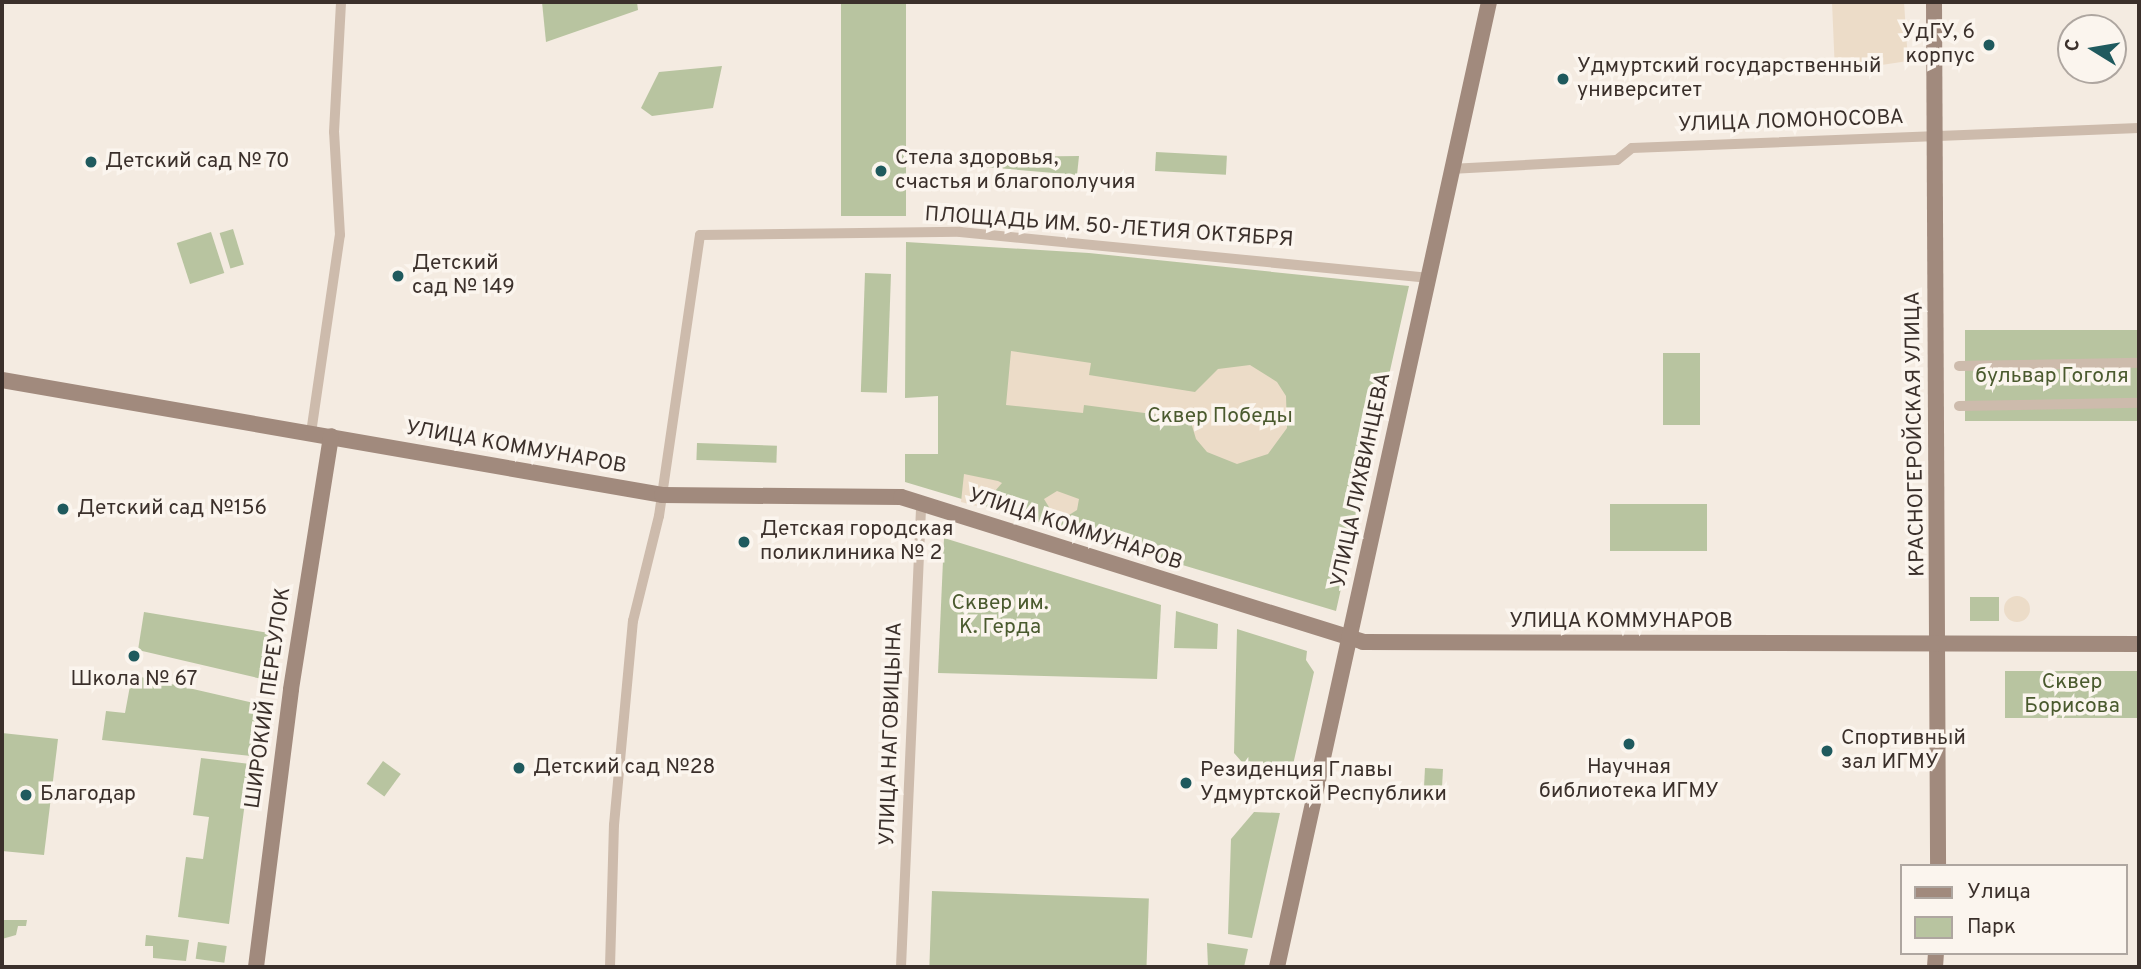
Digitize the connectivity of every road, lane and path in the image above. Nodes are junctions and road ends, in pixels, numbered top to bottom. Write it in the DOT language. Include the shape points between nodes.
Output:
graph roads {
  1 [pos="341,2"];
  2 [pos="1489,2"];
  3 [pos="1934,2"];
  4 [pos="2139,128"];
  5 [pos="1934,135"];
  6 [pos="1450,169"];
  7 [pos="1430,278"];
  8 [pos="2139,363"];
  9 [pos="1959,366"];
  10 [pos="2,380"];
  11 [pos="2139,404"];
  12 [pos="1959,406"];
  13 [pos="311,433"];
  14 [pos="331,436"];
  15 [pos="662,495"];
  16 [pos="921,503"];
  17 [pos="1349,640"];
  18 [pos="1939,643"];
  19 [pos="2139,644"];
  20 [pos="1938,864"];
  21 [pos="256,967"];
  22 [pos="610,967"];
  23 [pos="901,967"];
  24 [pos="1277,967"];
  1 -- 13 [label="street" via="334,132 340,235"];
  2 -- 6 [label="street, УЛИЦА ЛИХВИНЦЕВА"];
  3 -- 5 [label="street, КРАСНОГЕРОЙСКАЯ УЛИЦА"];
  4 -- 5 [label="street, УЛИЦА ЛОМОНОСОВА"];
  5 -- 6 [label="street, УЛИЦА ЛОМОНОСОВА" via="1632,148 1617,160"];
  5 -- 18 [label="street, КРАСНОГЕРОЙСКАЯ УЛИЦА"];
  6 -- 7 [label="street, УЛИЦА ЛИХВИНЦЕВА"];
  7 -- 15 [label="street, ПЛОЩАДЬ ИМ. 50-ЛЕТИЯ ОКТЯБРЯ" via="960,232 701,235"];
  7 -- 17 [label="street, УЛИЦА ЛИХВИНЦЕВА"];
  8 -- 9 [label="street"];
  10 -- 13 [label="street, УЛИЦА КОММУНАРОВ"];
  11 -- 12 [label="street"];
  13 -- 14 [label="street, УЛИЦА КОММУНАРОВ"];
  14 -- 15 [label="street, УЛИЦА КОММУНАРОВ"];
  14 -- 21 [label="street, ШИРОКИЙ ПЕРЕУЛОК" via="291,689"];
  15 -- 16 [label="street, УЛИЦА КОММУНАРОВ" via="901,497"];
  15 -- 22 [label="street" via="633,621"];
  16 -- 17 [label="street, УЛИЦА КОММУНАРОВ"];
  16 -- 23 [label="street, УЛИЦА НАГОВИЦЫНА"];
  17 -- 18 [label="street, УЛИЦА КОММУНАРОВ"];
  17 -- 24 [label="street, УЛИЦА ЛИХВИНЦЕВА"];
  18 -- 19 [label="street, УЛИЦА КОММУНАРОВ"];
  18 -- 20 [label="street, КРАСНОГЕРОЙСКАЯ УЛИЦА"];
}
